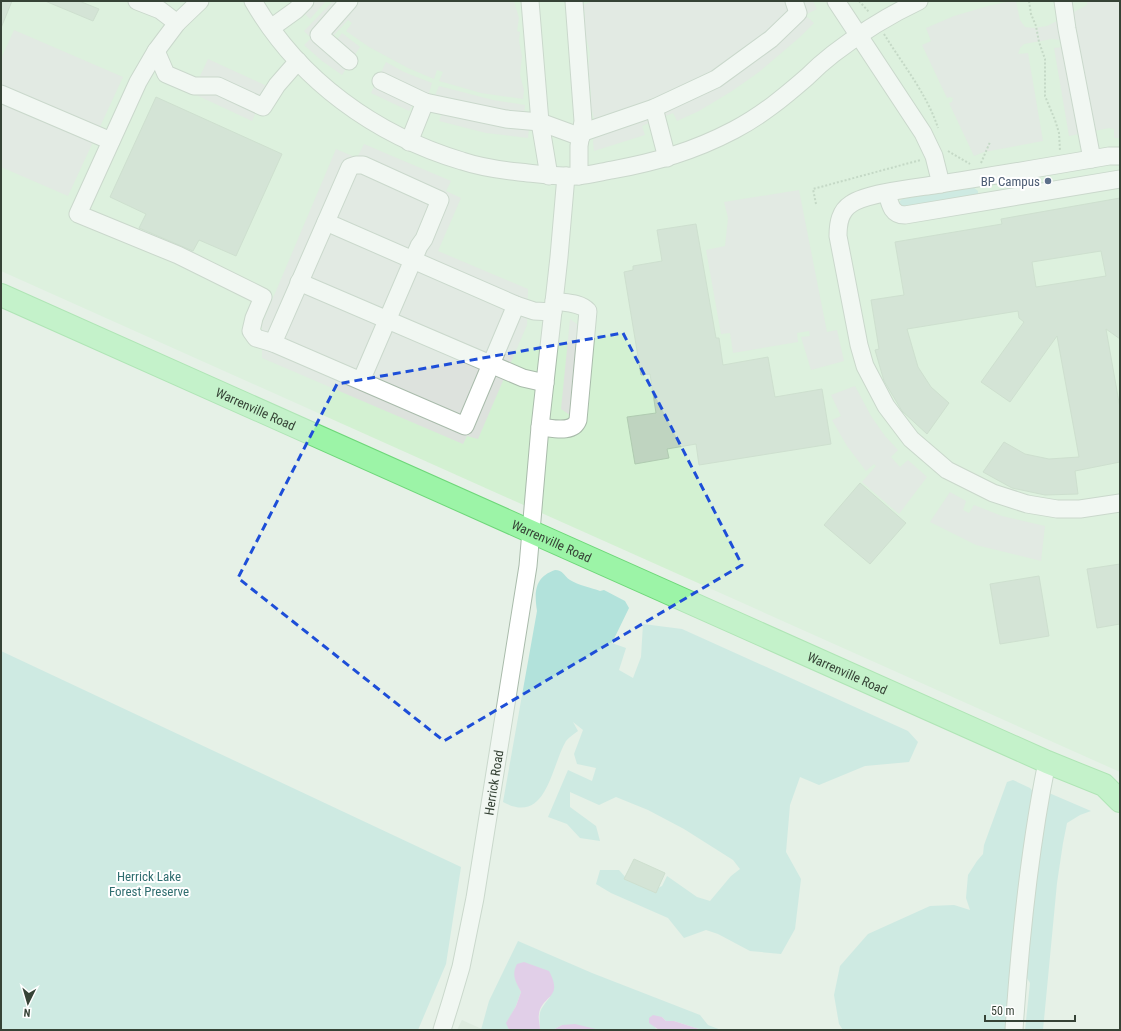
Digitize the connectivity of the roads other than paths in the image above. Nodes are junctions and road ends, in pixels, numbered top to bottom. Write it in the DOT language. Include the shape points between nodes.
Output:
graph roads {
  1 [pos="137,1"];
  2 [pos="200,1"];
  3 [pos="253,1"];
  4 [pos="305,1"];
  5 [pos="349,1"];
  6 [pos="530,1"];
  7 [pos="574,1"];
  8 [pos="794,1"];
  9 [pos="836,1"];
  10 [pos="919,1"];
  11 [pos="1063,1"];
  12 [pos="177,23"];
  13 [pos="271,28"];
  14 [pos="859,36"];
  15 [pos="156,50"];
  16 [pos="298,61"];
  17 [pos="348,61"];
  18 [pos="381,81"];
  19 [pos="1,94"];
  20 [pos="424,102"];
  21 [pos="654,108"];
  22 [pos="540,122"];
  23 [pos="581,135"];
  24 [pos="111,142"];
  25 [pos="409,142"];
  26 [pos="1120,156"];
  27 [pos="667,158"];
  28 [pos="1092,159"];
  29 [pos="979,172"];
  30 [pos="549,176"];
  31 [pos="572,176"];
  32 [pos="1120,179"];
  33 [pos="941,184"];
  34 [pos="887,193"];
  35 [pos="988,201"];
  36 [pos="326,222"];
  37 [pos="413,260"];
  38 [pos="299,282"];
  39 [pos="1,295"];
  40 [pos="516,305"];
  41 [pos="554,307"];
  42 [pos="387,320"];
  43 [pos="273,343"];
  44 [pos="491,365"];
  45 [pos="361,381"];
  46 [pos="545,382"];
  47 [pos="540,427"];
  48 [pos="1120,503"];
  49 [pos="531,533"];
  50 [pos="1047,762"];
  51 [pos="1112,784"];
  52 [pos="1120,801"];
  53 [pos="442,1030"];
  54 [pos="1014,1030"];
  1 -- 12 [label="street" via="160,10"];
  2 -- 12 [label="street"];
  3 -- 13 [label="street"];
  4 -- 13 [label="street"];
  5 -- 17 [label="street" via="319,35"];
  6 -- 22 [label="street"];
  7 -- 23 [label="street, Herrick Road" via="583,121"];
  8 -- 21 [label="street" via="798,13 771,39 716,79"];
  9 -- 14 [label="street"];
  10 -- 14 [label="street"];
  11 -- 28 [label="street"];
  12 -- 15 [label="street"];
  13 -- 16 [label="street"];
  14 -- 27 [label="street" via="832,54 786,95 736,130"];
  14 -- 33 [label="street" via="923,133 934,156"];
  15 -- 16 [label="street" via="166,74 194,86 218,86 264,107 276,85"];
  15 -- 24 [label="street" via="138,82"];
  16 -- 25 [label="street" via="359,114"];
  18 -- 20 [label="street"];
  19 -- 24 [label="street"];
  20 -- 22 [label="street" via="506,119"];
  20 -- 25 [label="street"];
  21 -- 23 [label="street"];
  21 -- 27 [label="street"];
  22 -- 23 [label="street"];
  22 -- 30 [label="street"];
  23 -- 31 [label="street, Herrick Road"];
  24 -- 43 [label="street" via="78,214 178,254 263,297 251,331 256,338"];
  25 -- 30 [label="street" via="463,162"];
  26 -- 28 [label="street"];
  27 -- 31 [label="street"];
  28 -- 29 [label="street"];
  29 -- 33 [label="street"];
  29 -- 35 [label="street"];
  30 -- 31 [label="street"];
  31 -- 41 [label="street, Herrick Road"];
  32 -- 35 [label="street"];
  33 -- 34 [label="street"];
  34 -- 35 [label="street" via="892,209 901,215"];
  34 -- 48 [label="street" via="861,199 847,207 839,221 838,236 865,366 896,421 911,439 948,470 993,493 1027,504 1057,509 1080,509"];
  36 -- 37 [label="street"];
  36 -- 37 [label="street" via="350,167 362,165 440,200"];
  36 -- 38 [label="street"];
  37 -- 40 [label="street"];
  37 -- 42 [label="street"];
  38 -- 42 [label="street"];
  38 -- 43 [label="street"];
  39 -- 49 [label="main road, Warrenville Road"];
  40 -- 41 [label="street" via="534,310"];
  40 -- 44 [label="street"];
  41 -- 46 [label="street, Herrick Road"];
  41 -- 47 [label="street" via="579,305 588,311 578,420 576,425 564,429"];
  42 -- 44 [label="street"];
  42 -- 45 [label="street"];
  43 -- 45 [label="street"];
  44 -- 45 [label="street" via="465,426"];
  44 -- 46 [label="street" via="523,378"];
  46 -- 47 [label="street, Herrick Road"];
  47 -- 49 [label="street, Herrick Road"];
  49 -- 50 [label="main road, Warrenville Road"];
  49 -- 53 [label="street, Herrick Road" via="528,566 475,898 466,947"];
  50 -- 51 [label="main road, Warrenville Road"];
  50 -- 54 [label="street" via="1034,833 1018,969"];
  51 -- 52 [label="main road, Warrenville Road"];
}
